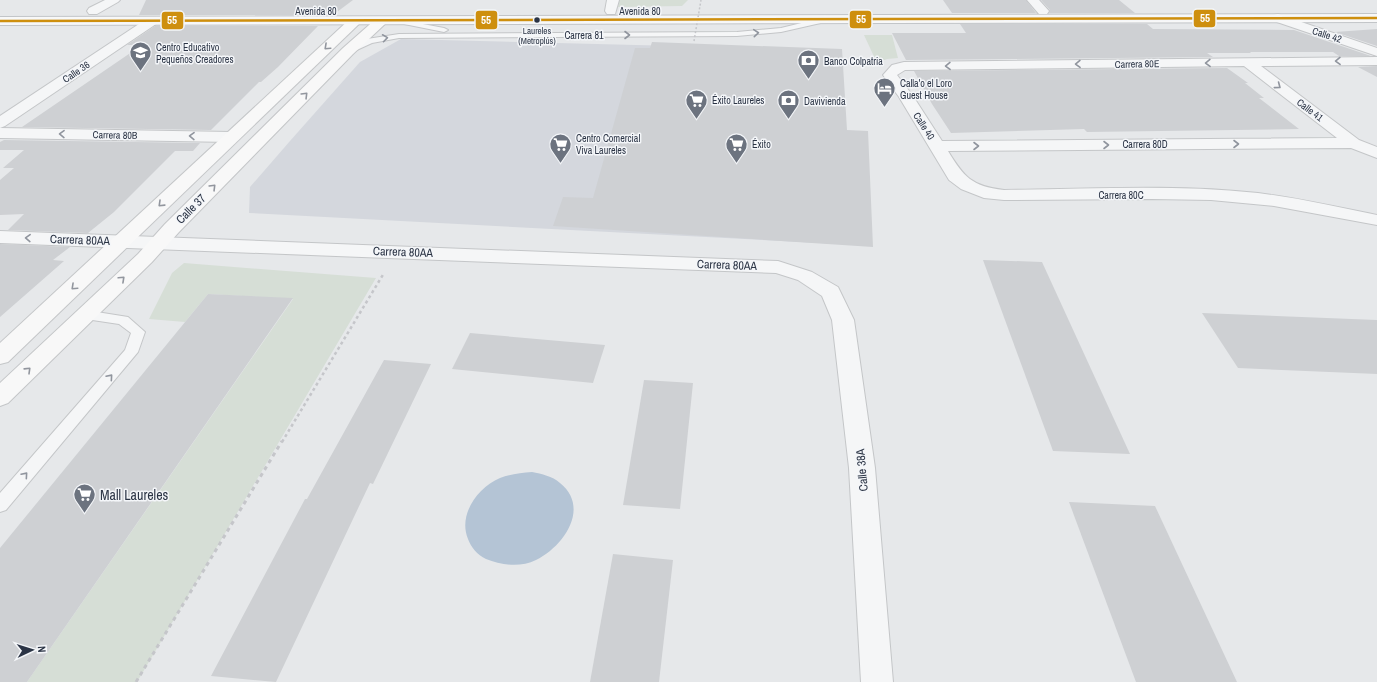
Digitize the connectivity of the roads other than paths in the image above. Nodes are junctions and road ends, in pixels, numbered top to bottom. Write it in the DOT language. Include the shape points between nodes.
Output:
graph roads {
  1 [pos="114,0"];
  2 [pos="1033,0"];
  3 [pos="612,5"];
  4 [pos="1377,10"];
  5 [pos="0,11"];
  6 [pos="93,11"];
  7 [pos="1043,11"];
  8 [pos="1278,18"];
  9 [pos="1377,18"];
  10 [pos="822,20"];
  11 [pos="0,21"];
  12 [pos="152,21"];
  13 [pos="355,21"];
  14 [pos="381,21"];
  15 [pos="400,21"];
  16 [pos="477,36"];
  17 [pos="348,51"];
  18 [pos="1377,52"];
  19 [pos="1377,61"];
  20 [pos="1247,62"];
  21 [pos="897,68"];
  22 [pos="0,123"];
  23 [pos="0,133"];
  24 [pos="230,137"];
  25 [pos="1353,143"];
  26 [pos="937,146"];
  27 [pos="1377,153"];
  28 [pos="1377,220"];
  29 [pos="0,237"];
  30 [pos="123,241"];
  31 [pos="158,243"];
  32 [pos="805,276"];
  33 [pos="84,315"];
  34 [pos="0,356"];
  35 [pos="0,397"];
  36 [pos="0,505"];
  37 [pos="877,682"];
  1 -- 6 [label="street"];
  2 -- 7 [label="street"];
  3 -- 6 [label="main road, Avenida 80"];
  3 -- 7 [label="main road, Avenida 80"];
  4 -- 7 [label="main road, Avenida 80"];
  5 -- 6 [label="main road, Avenida 80"];
  8 -- 9 [label="main road, Avenida 80"];
  8 -- 10 [label="main road, Avenida 80"];
  8 -- 18 [label="street, Calle 42"];
  10 -- 15 [label="main road, Avenida 80"];
  16 -- 10 [label="lane, Carrera 81, one-way" via="737,34 781,30"];
  11 -- 12 [label="main road, Avenida 80"];
  12 -- 13 [label="main road, Avenida 80"];
  12 -- 22 [label="street, Calle 36"];
  13 -- 14 [label="main road, Avenida 80"];
  13 -- 24 [label="main road, Calle 37, one-way"];
  14 -- 15 [label="main road, Avenida 80"];
  14 -- 17 [label="main road, Calle 37"];
  15 -- 16 [label="lane"];
  17 -- 16 [label="lane, Carrera 81, one-way" via="382,38"];
  31 -- 17 [label="main road, Calle 37, one-way"];
  19 -- 20 [label="street, Carrera 80E, one-way"];
  20 -- 21 [label="street, Carrera 80E, one-way"];
  20 -- 25 [label="street, Calle 41, one-way"];
  21 -- 26 [label="street, Calle 40" via="890,74"];
  24 -- 23 [label="street, Carrera 80B, one-way"];
  24 -- 30 [label="main road, Calle 37, one-way"];
  26 -- 25 [label="street, Carrera 80D, one-way"];
  25 -- 27 [label="street, Calle 41"];
  26 -- 28 [label="street, Carrera 80C" via="955,176 984,193 1215,195 1268,200"];
  30 -- 29 [label="street, Carrera 80AA, one-way"];
  30 -- 31 [label="street, Carrera 80AA"];
  30 -- 34 [label="main road, Calle 37, one-way"];
  31 -- 32 [label="street, Carrera 80AA" via="778,267"];
  33 -- 31 [label="main road, Calle 37, one-way"];
  32 -- 37 [label="street, Calle 38A" via="831,292 843,320 862,468"];
  35 -- 33 [label="main road, Calle 37, one-way"];
  36 -- 33 [label="lane, one-way" via="131,352 138,332 123,320"];
}
